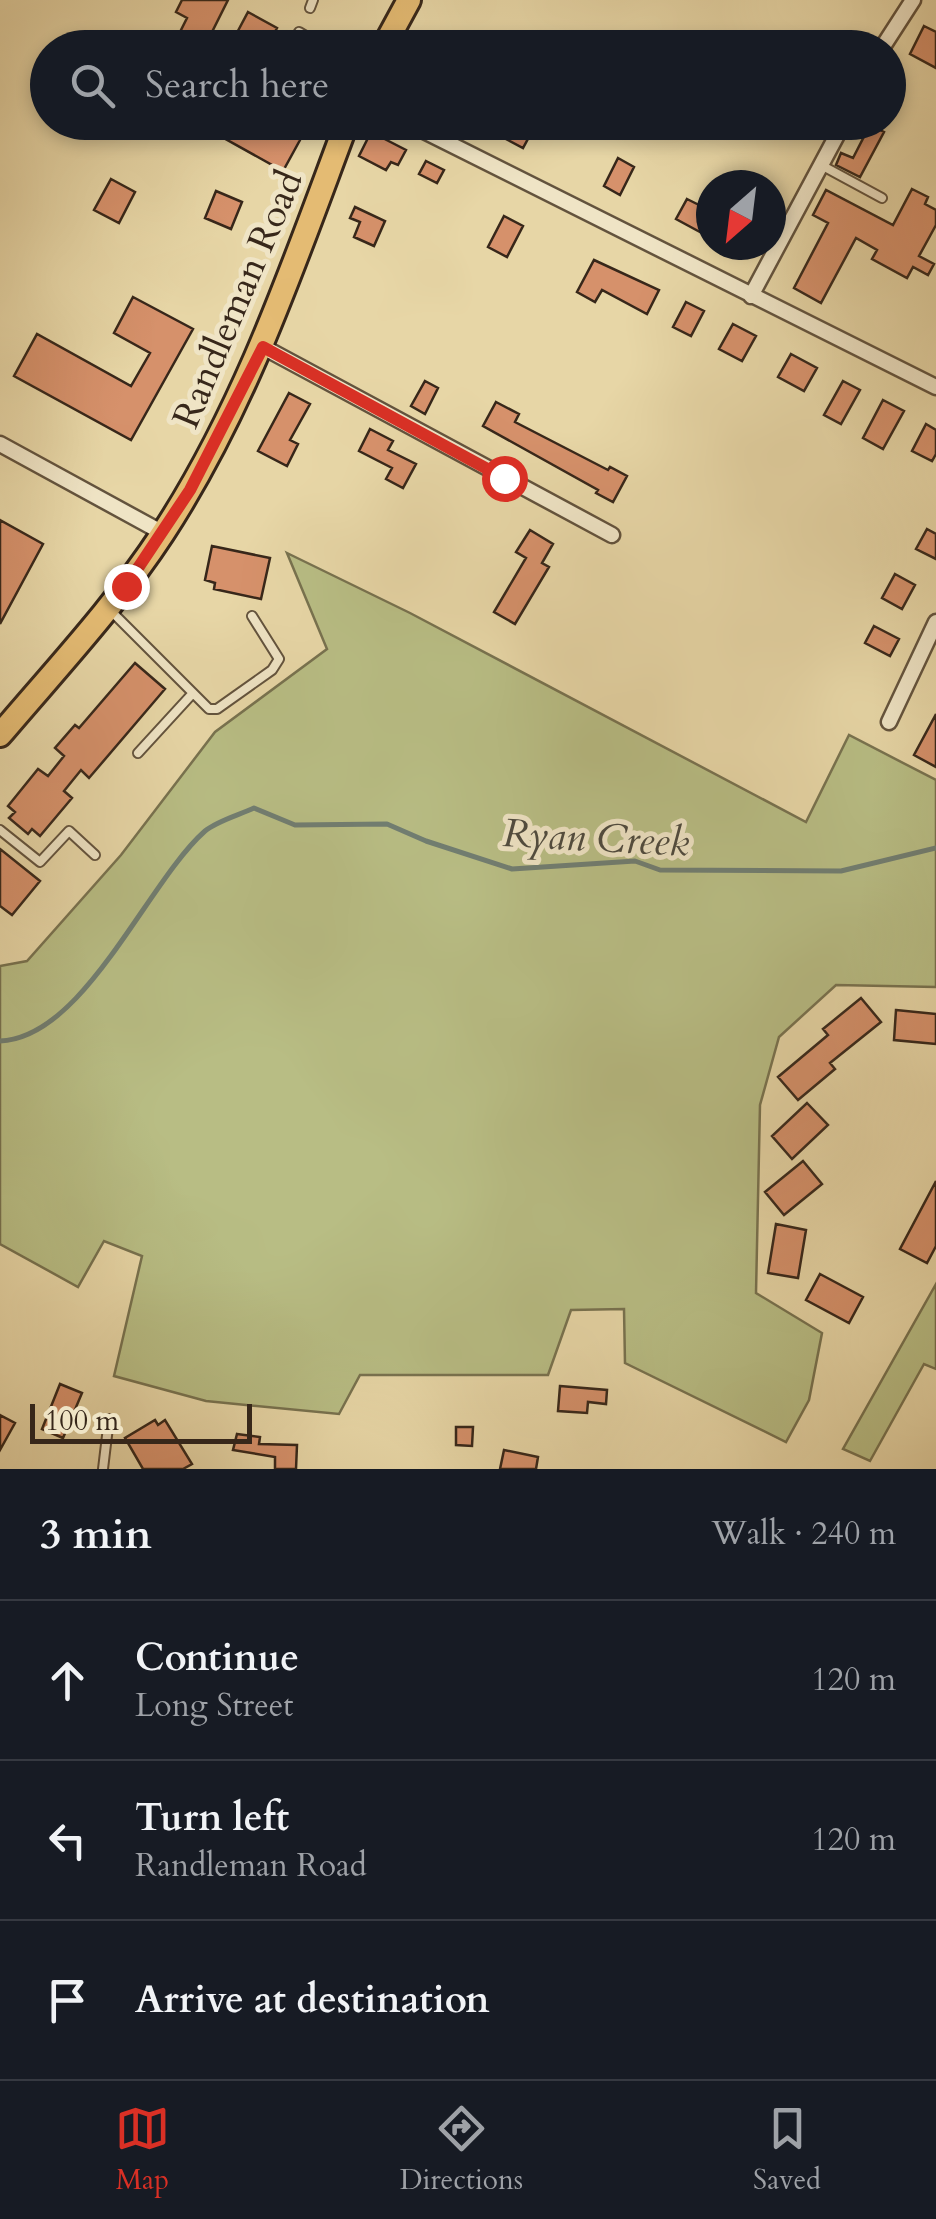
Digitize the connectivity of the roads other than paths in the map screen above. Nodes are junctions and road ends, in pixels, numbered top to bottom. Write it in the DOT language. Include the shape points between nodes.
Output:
graph roads {
  1 [pos="409,0"];
  2 [pos="913,0"];
  3 [pos="393,30"];
  4 [pos="894,30"];
  5 [pos="340,140"];
  6 [pos="442,140"];
  7 [pos="834,140"];
  8 [pos="821,165"];
  9 [pos="882,198"];
  10 [pos="751,296"];
  11 [pos="263,347"];
  12 [pos="936,387"];
  13 [pos="0,444"];
  14 [pos="163,533"];
  15 [pos="612,535"];
  16 [pos="108,608"];
  17 [pos="252,616"];
  18 [pos="936,622"];
  19 [pos="193,693"];
  20 [pos="889,722"];
  21 [pos="0,735"];
  22 [pos="138,754"];
  23 [pos="0,830"];
  24 [pos="95,854"];
  25 [pos="109,1419"];
  26 [pos="103,1469"];
  1 -- 3 [label="main road"];
  2 -- 4 [label="street"];
  5 -- 11 [label="main road, Randleman Road"];
  6 -- 10 [label="street"];
  7 -- 8 [label="street"];
  8 -- 9 [label="lane"];
  8 -- 10 [label="street"];
  10 -- 12 [label="street"];
  11 -- 14 [label="main road, Randleman Road"];
  11 -- 15 [label="street"];
  13 -- 14 [label="street"];
  14 -- 16 [label="main road, Randleman Road"];
  16 -- 19 [label="lane"];
  16 -- 21 [label="main road, Randleman Road"];
  17 -- 19 [label="lane" via="279,659 272,670 217,709 209,710"];
  18 -- 20 [label="street"];
  19 -- 22 [label="lane"];
  23 -- 24 [label="lane" via="40,862 69,831"];
  25 -- 26 [label="lane"];
}
